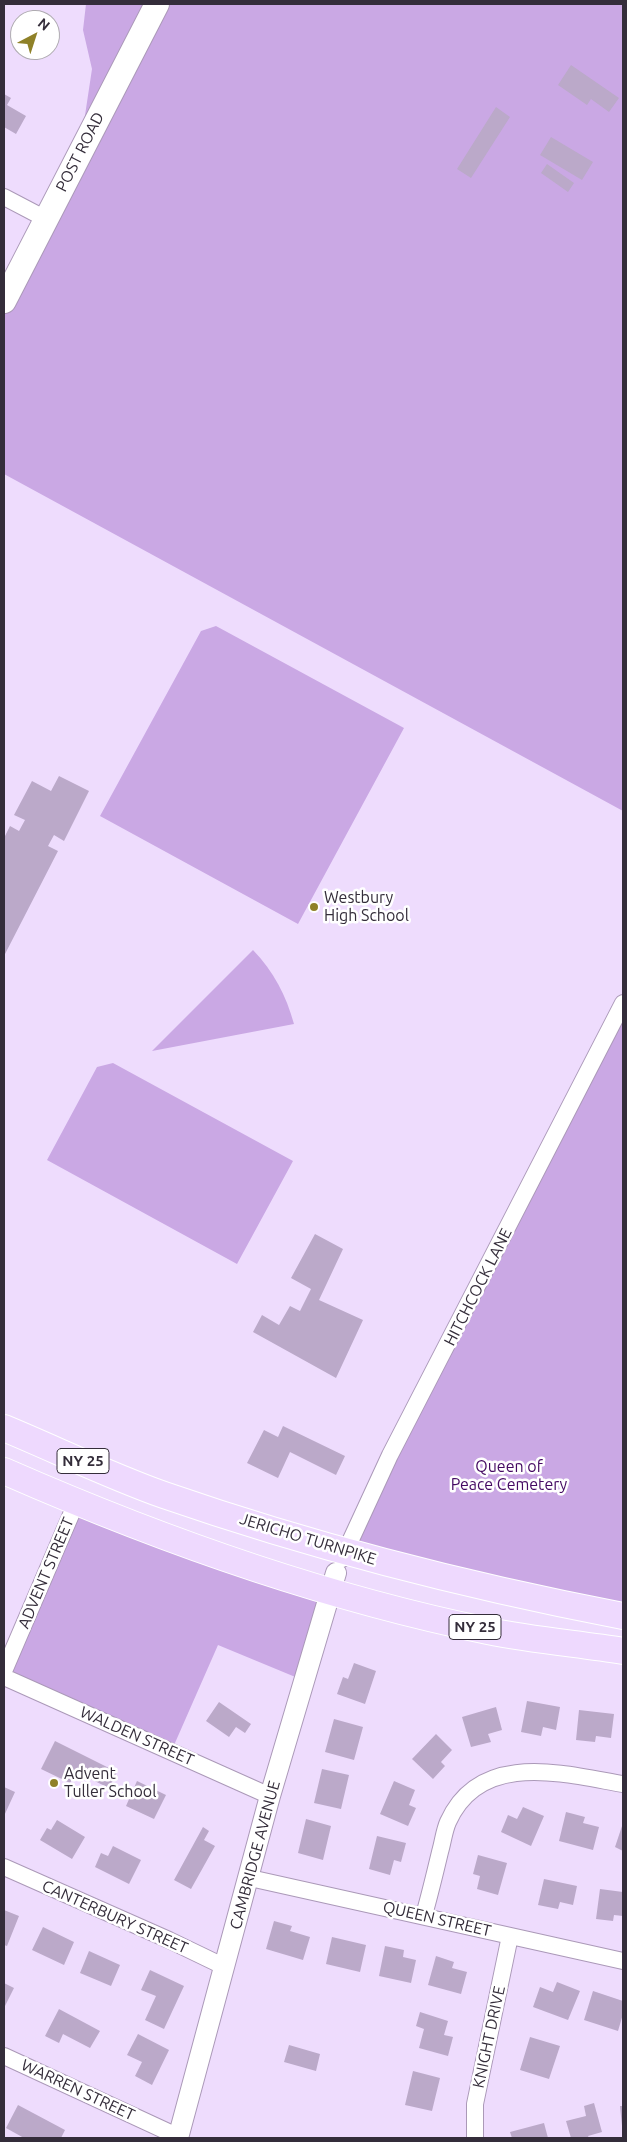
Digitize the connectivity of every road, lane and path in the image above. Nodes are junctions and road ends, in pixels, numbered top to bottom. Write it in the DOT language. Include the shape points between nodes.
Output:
graph roads {
  1 [pos="158,4"];
  2 [pos="4,197"];
  3 [pos="46,219"];
  4 [pos="4,301"];
  5 [pos="623,1003"];
  6 [pos="4,1428"];
  7 [pos="4,1471"];
  8 [pos="76,1503"];
  9 [pos="337,1572"];
  10 [pos="623,1616"];
  11 [pos="623,1651"];
  12 [pos="4,1671"];
  13 [pos="4,1677"];
  14 [pos="623,1784"];
  15 [pos="270,1796"];
  16 [pos="4,1867"];
  17 [pos="250,1878"];
  18 [pos="424,1915"];
  19 [pos="510,1936"];
  20 [pos="623,1961"];
  21 [pos="225,1967"];
  22 [pos="4,2056"];
  23 [pos="179,2138"];
  24 [pos="475,2138"];
  1 -- 3 [label="main road, POST ROAD"];
  2 -- 3 [label="street"];
  3 -- 4 [label="main road, POST ROAD"];
  5 -- 9 [label="street, HITCHCOCK LANE" via="390,1456"];
  6 -- 9 [label="main road, JERICHO TURNPIKE / NY 25"];
  7 -- 8 [label="main road, JERICHO TURNPIKE / NY 25"];
  8 -- 9 [label="main road, JERICHO TURNPIKE / NY 25" via="126,1523"];
  8 -- 12 [label="street, ADVENT STREET"];
  9 -- 10 [label="main road, JERICHO TURNPIKE / NY 25" via="513,1595"];
  9 -- 11 [label="main road, JERICHO TURNPIKE / NY 25" via="489,1631"];
  9 -- 15 [label="street, CAMBRIDGE AVENUE"];
  13 -- 15 [label="street, WALDEN STREET"];
  14 -- 18 [label="street" via="526,1771 505,1774 485,1782 467,1796 448,1823"];
  15 -- 17 [label="street, CAMBRIDGE AVENUE"];
  16 -- 21 [label="street, CANTERBURY STREET"];
  17 -- 18 [label="street, QUEEN STREET"];
  17 -- 21 [label="street, CAMBRIDGE AVENUE"];
  18 -- 19 [label="street, QUEEN STREET"];
  19 -- 20 [label="street, QUEEN STREET"];
  19 -- 24 [label="street, KNIGHT DRIVE" via="475,2104"];
  21 -- 23 [label="street, CAMBRIDGE AVENUE"];
  22 -- 23 [label="street, WARREN STREET"];
}
